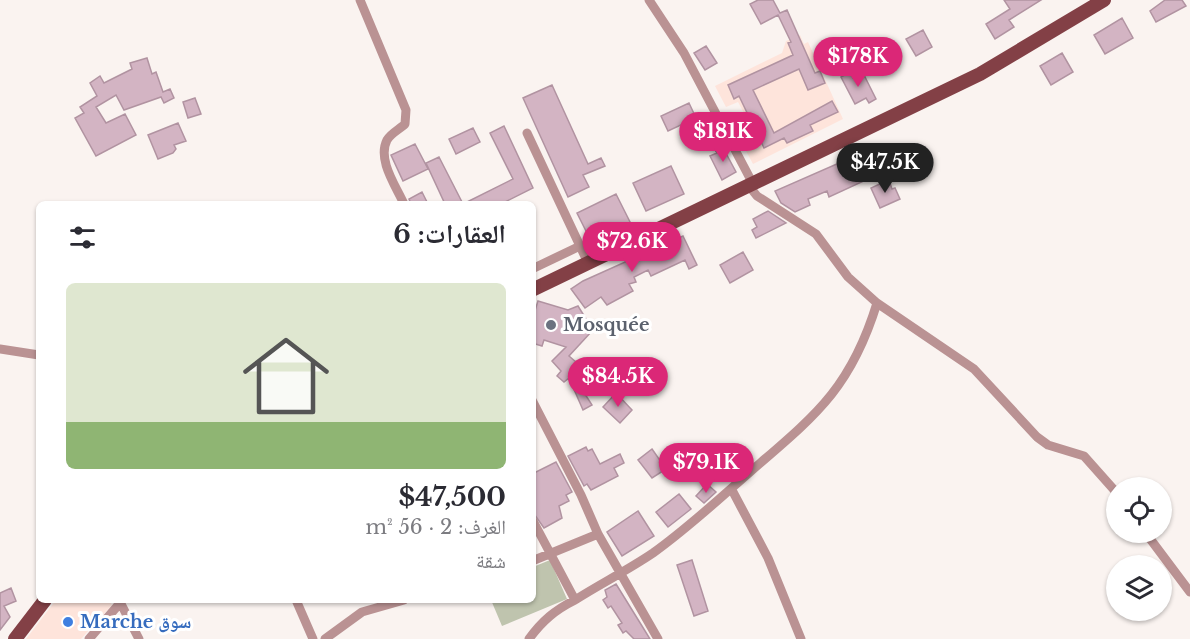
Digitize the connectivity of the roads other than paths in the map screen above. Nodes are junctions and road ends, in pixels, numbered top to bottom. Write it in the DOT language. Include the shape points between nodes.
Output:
graph roads {
  1 [pos="360,0"];
  2 [pos="649,0"];
  3 [pos="1104,0"];
  4 [pos="527,133"];
  5 [pos="751,185"];
  6 [pos="403,201"];
  7 [pos="580,246"];
  8 [pos="588,263"];
  9 [pos="536,267"];
  10 [pos="536,288"];
  11 [pos="877,303"];
  12 [pos="0,349"];
  13 [pos="36,355"];
  14 [pos="536,408"];
  15 [pos="1106,481"];
  16 [pos="732,489"];
  17 [pos="536,526"];
  18 [pos="598,534"];
  19 [pos="1153,543"];
  20 [pos="551,554"];
  21 [pos="536,560"];
  22 [pos="618,573"];
  23 [pos="1190,592"];
  24 [pos="575,600"];
  25 [pos="43,603"];
  26 [pos="118,603"];
  27 [pos="121,603"];
  28 [pos="297,603"];
  29 [pos="394,603"];
  30 [pos="15,639"];
  31 [pos="89,639"];
  32 [pos="139,639"];
  33 [pos="313,639"];
  34 [pos="325,639"];
  35 [pos="529,639"];
  36 [pos="658,639"];
  37 [pos="801,639"];
  1 -- 6 [label="street" via="406,110 405,124 391,135 384,151"];
  2 -- 5 [label="street" via="684,53"];
  3 -- 5 [label="main road" via="980,74"];
  4 -- 7 [label="street"];
  5 -- 8 [label="main road"];
  5 -- 11 [label="street" via="757,196 816,234 848,277"];
  7 -- 8 [label="street"];
  7 -- 9 [label="street"];
  8 -- 10 [label="main road"];
  11 -- 15 [label="street" via="974,369 1037,437 1048,445 1083,456"];
  11 -- 16 [label="street" via="861,350 833,396"];
  12 -- 13 [label="street"];
  14 -- 18 [label="street"];
  16 -- 22 [label="street" via="652,553"];
  16 -- 37 [label="street" via="768,558"];
  17 -- 20 [label="street"];
  18 -- 20 [label="street"];
  18 -- 22 [label="street"];
  19 -- 23 [label="street"];
  20 -- 21 [label="street"];
  20 -- 24 [label="street"];
  22 -- 24 [label="street"];
  22 -- 36 [label="street"];
  24 -- 35 [label="street" via="540,623"];
  25 -- 30 [label="main road"];
  26 -- 31 [label="street"];
  27 -- 32 [label="street"];
  28 -- 33 [label="street"];
  29 -- 34 [label="street" via="362,612"];
}
